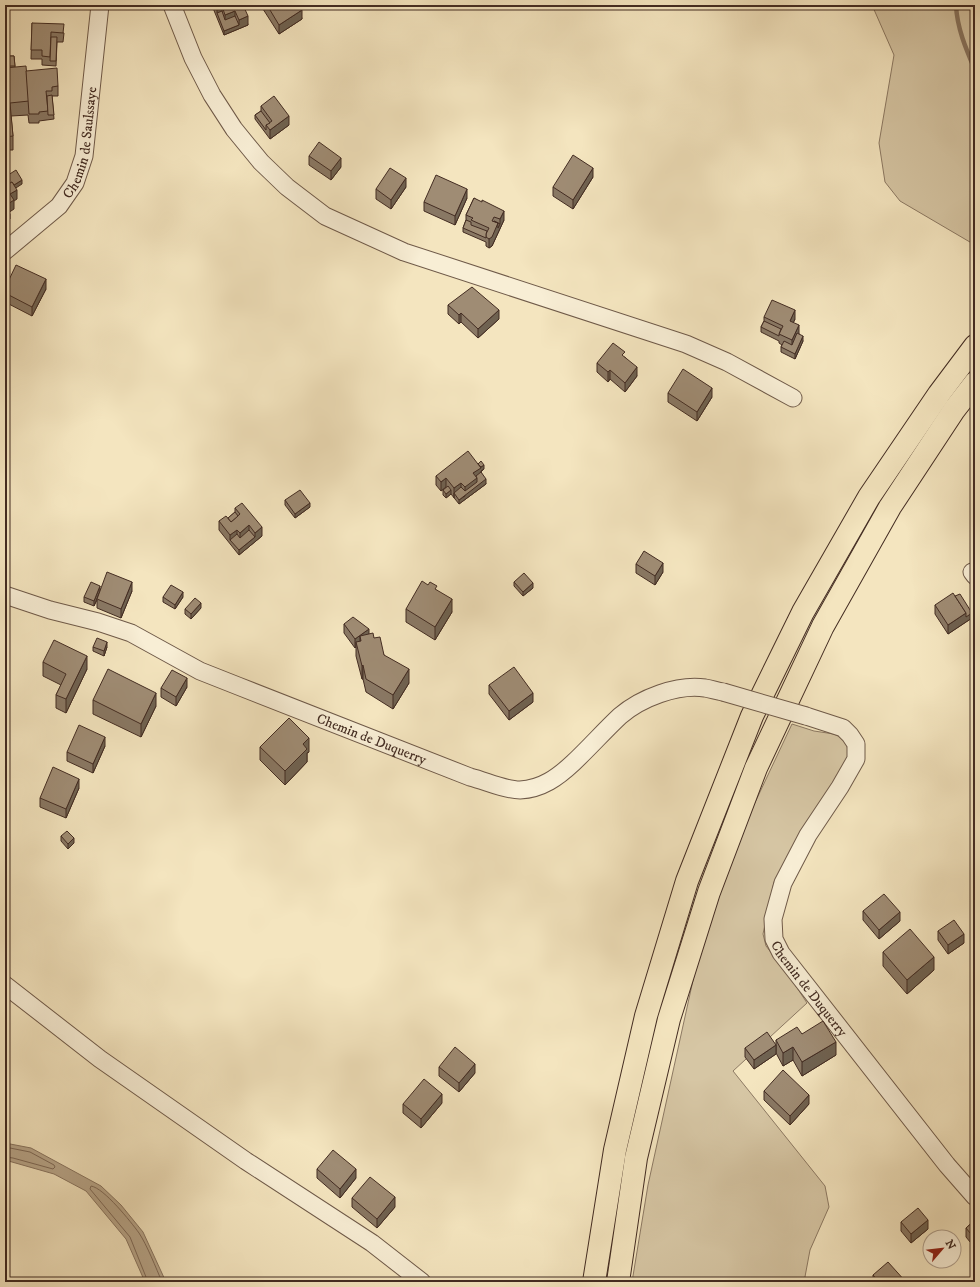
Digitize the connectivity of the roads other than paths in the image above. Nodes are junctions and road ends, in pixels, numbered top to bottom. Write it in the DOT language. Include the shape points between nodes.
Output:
graph roads {
  1 [pos="100,5"];
  2 [pos="172,5"];
  3 [pos="5,251"];
  4 [pos="975,346"];
  5 [pos="975,383"];
  6 [pos="793,398"];
  7 [pos="5,595"];
  8 [pos="5,985"];
  9 [pos="975,1197"];
  10 [pos="422,1282"];
  11 [pos="594,1282"];
  12 [pos="618,1282"];
  1 -- 3 [label="street, Chemin de Saulssaye" via="84,156 76,183 59,206"];
  2 -- 6 [label="street" via="193,58 234,130 261,162 287,187 325,216 404,252 686,344 727,362"];
  4 -- 11 [label="highway" via="869,497 803,612 749,724 687,881 646,1016 615,1150"];
  5 -- 12 [label="highway" via="954,410 886,514 822,626 756,768 709,892 669,1019 636,1158"];
  7 -- 9 [label="street, Chemin de Duquerry, bridge" via="131,633 200,671 470,777 519,790 545,785 560,775 621,715 637,704 666,691 704,688 843,728 856,744 856,759 808,835 782,883 773,919 774,939 791,966"];
  8 -- 10 [label="street" via="100,1059 246,1161 372,1244"];
}
